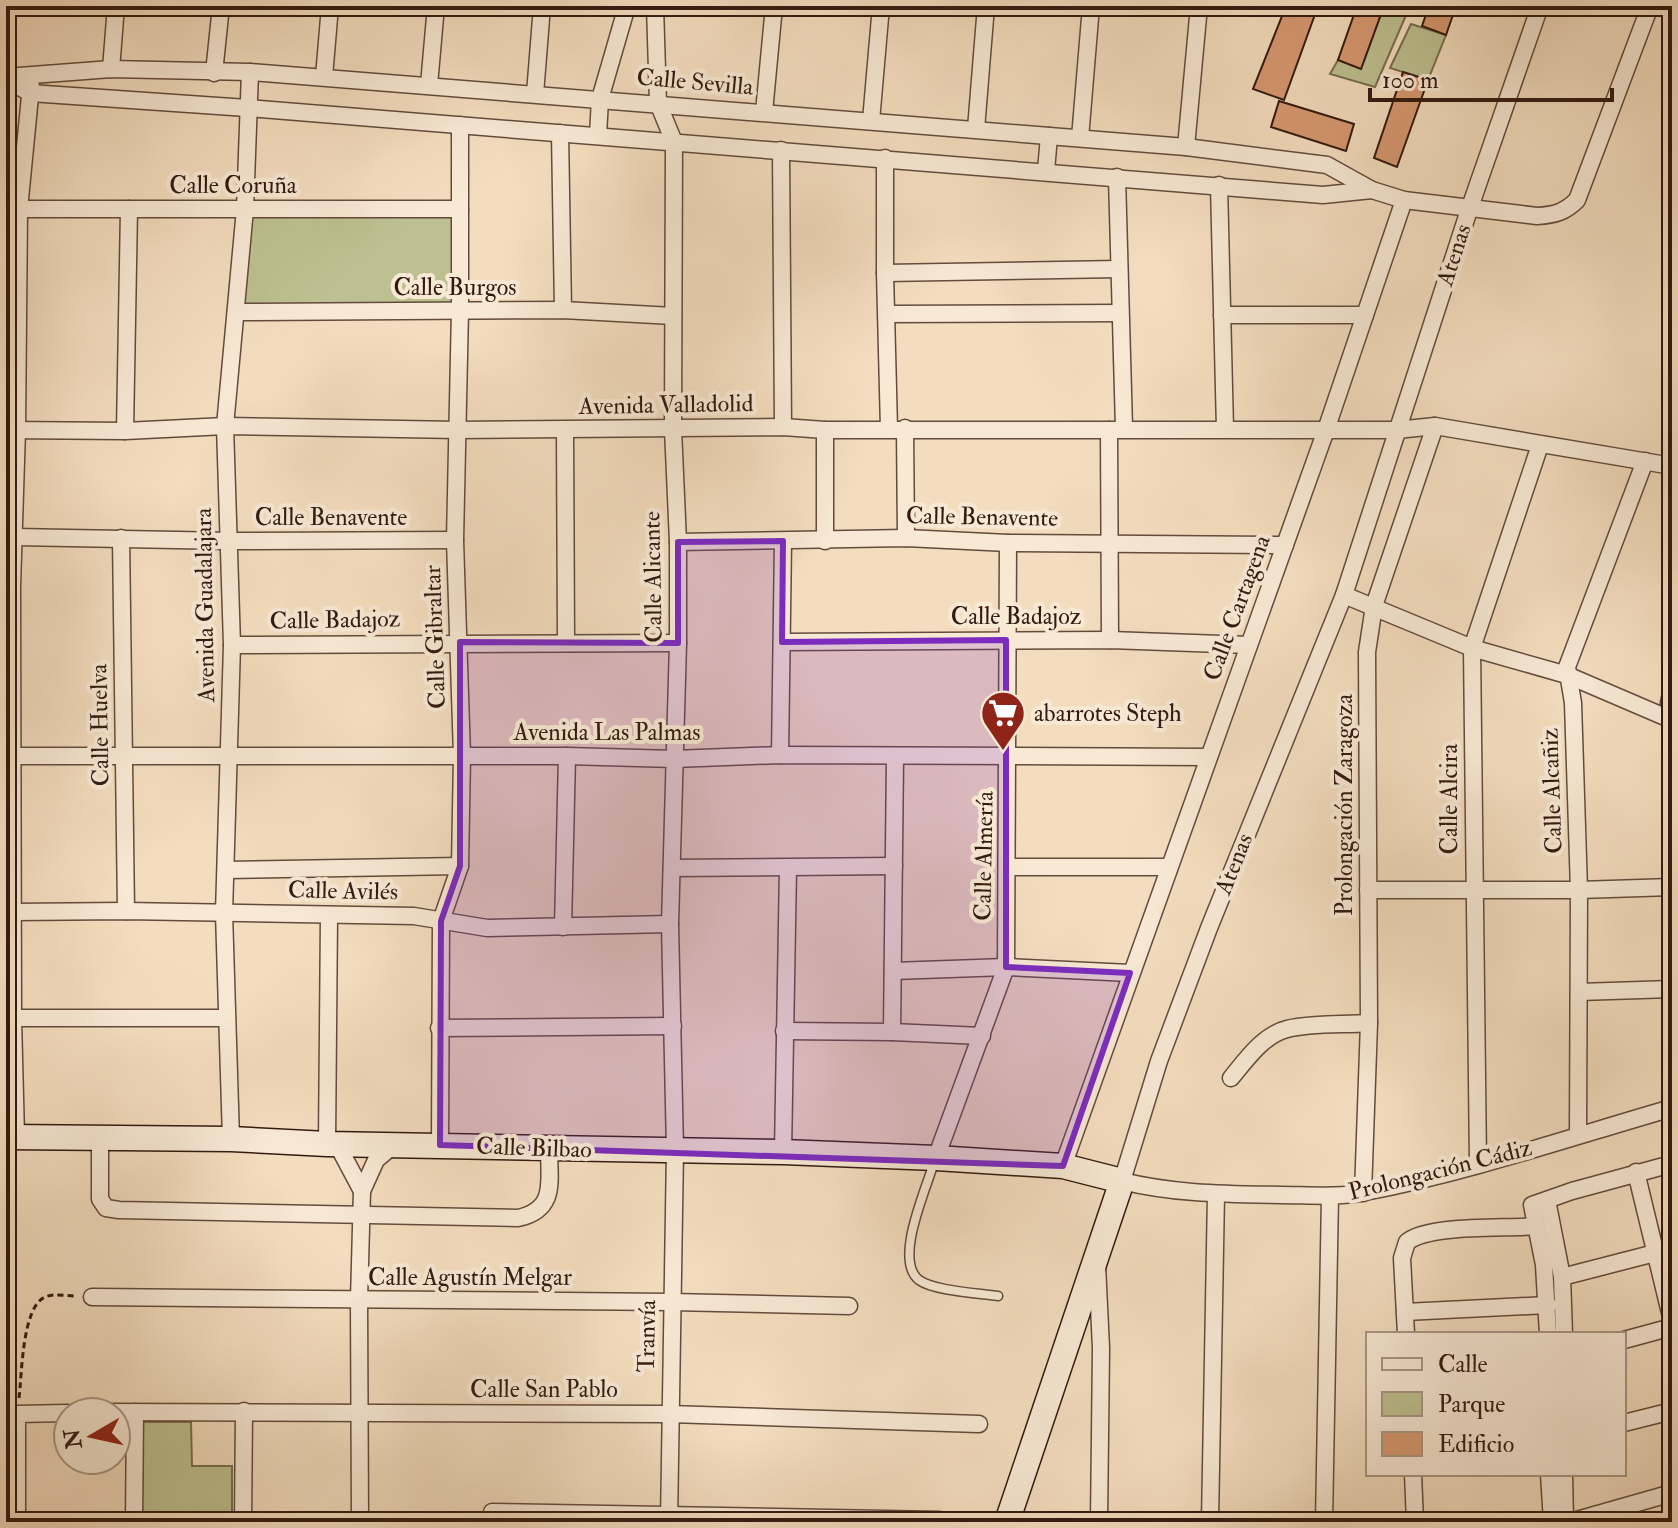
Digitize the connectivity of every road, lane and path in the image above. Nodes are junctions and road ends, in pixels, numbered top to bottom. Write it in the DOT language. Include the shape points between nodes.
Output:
graph roads {
  1 [pos="116,6"];
  2 [pos="221,6"];
  3 [pos="330,6"];
  4 [pos="436,6"];
  5 [pos="542,6"];
  6 [pos="627,6"];
  7 [pos="655,6"];
  8 [pos="774,6"];
  9 [pos="881,6"];
  10 [pos="986,6"];
  11 [pos="1091,6"];
  12 [pos="1199,6"];
  13 [pos="1540,6"];
  14 [pos="1650,6"];
  15 [pos="111,69"];
  16 [pos="250,72"];
  17 [pos="214,73"];
  18 [pos="324,77"];
  19 [pos="6,78"];
  20 [pos="31,85"];
  21 [pos="429,85"];
  22 [pos="535,94"];
  23 [pos="600,99"];
  24 [pos="658,103"];
  25 [pos="247,108"];
  26 [pos="764,112"];
  27 [pos="871,121"];
  28 [pos="460,125"];
  29 [pos="976,129"];
  30 [pos="560,133"];
  31 [pos="598,136"];
  32 [pos="1049,136"];
  33 [pos="1080,138"];
  34 [pos="674,142"];
  35 [pos="1186,147"];
  36 [pos="781,150"];
  37 [pos="885,158"];
  38 [pos="1046,171"];
  39 [pos="1117,177"];
  40 [pos="1219,185"];
  41 [pos="1372,190"];
  42 [pos="1404,200"];
  43 [pos="12,209"];
  44 [pos="129,209"];
  45 [pos="245,209"];
  46 [pos="460,209"];
  47 [pos="1469,210"];
  48 [pos="1119,269"];
  49 [pos="885,273"];
  50 [pos="460,310"];
  51 [pos="563,310"];
  52 [pos="12,312"];
  53 [pos="236,312"];
  54 [pos="1120,313"];
  55 [pos="887,314"];
  56 [pos="1222,315"];
  57 [pos="1365,315"];
  58 [pos="673,316"];
  59 [pos="225,426"];
  60 [pos="1435,426"];
  61 [pos="783,427"];
  62 [pos="897,428"];
  63 [pos="673,429"];
  64 [pos="1117,429"];
  65 [pos="1225,429"];
  66 [pos="12,430"];
  67 [pos="458,430"];
  68 [pos="565,430"];
  69 [pos="825,430"];
  70 [pos="1326,430"];
  71 [pos="1397,430"];
  72 [pos="125,431"];
  73 [pos="1540,445"];
  74 [pos="1645,461"];
  75 [pos="1672,466"];
  76 [pos="15,537"];
  77 [pos="121,538"];
  78 [pos="906,538"];
  79 [pos="455,540"];
  80 [pos="230,541"];
  81 [pos="783,541"];
  82 [pos="825,541"];
  83 [pos="678,542"];
  84 [pos="1008,543"];
  85 [pos="1109,543"];
  86 [pos="1285,545"];
  87 [pos="1344,595"];
  88 [pos="1374,606"];
  89 [pos="1006,640"];
  90 [pos="1110,640"];
  91 [pos="460,642"];
  92 [pos="566,642"];
  93 [pos="782,642"];
  94 [pos="678,643"];
  95 [pos="232,645"];
  96 [pos="1249,645"];
  97 [pos="1472,648"];
  98 [pos="1567,675"];
  99 [pos="1672,688"];
  100 [pos="1672,722"];
  101 [pos="780,755"];
  102 [pos="9,756"];
  103 [pos="125,756"];
  104 [pos="229,756"];
  105 [pos="462,756"];
  106 [pos="567,756"];
  107 [pos="895,757"];
  108 [pos="1208,757"];
  109 [pos="1009,758"];
  110 [pos="674,759"];
  111 [pos="460,866"];
  112 [pos="894,866"];
  113 [pos="1008,867"];
  114 [pos="1168,867"];
  115 [pos="672,868"];
  116 [pos="788,868"];
  117 [pos="227,870"];
  118 [pos="1672,887"];
  119 [pos="1368,890"];
  120 [pos="1473,890"];
  121 [pos="1579,890"];
  122 [pos="126,911"];
  123 [pos="13,912"];
  124 [pos="224,913"];
  125 [pos="329,915"];
  126 [pos="441,921"];
  127 [pos="670,924"];
  128 [pos="563,927"];
  129 [pos="1006,967"];
  130 [pos="893,971"];
  131 [pos="1130,973"];
  132 [pos="1672,989"];
  133 [pos="1579,992"];
  134 [pos="10,1018"];
  135 [pos="227,1018"];
  136 [pos="1369,1023"];
  137 [pos="673,1026"];
  138 [pos="439,1028"];
  139 [pos="784,1031"];
  140 [pos="892,1032"];
  141 [pos="982,1036"];
  142 [pos="1231,1078"];
  143 [pos="1672,1108"];
  144 [pos="1578,1135"];
  145 [pos="11,1137"];
  146 [pos="100,1138"];
  147 [pos="231,1139"];
  148 [pos="332,1144"];
  149 [pos="395,1144"];
  150 [pos="440,1145"];
  151 [pos="549,1149"];
  152 [pos="675,1150"];
  153 [pos="783,1152"];
  154 [pos="936,1158"];
  155 [pos="1478,1164"];
  156 [pos="1063,1166"];
  157 [pos="1664,1166"];
  158 [pos="1636,1172"];
  159 [pos="1122,1181"];
  160 [pos="362,1191"];
  161 [pos="1363,1193"];
  162 [pos="1216,1194"];
  163 [pos="1330,1196"];
  164 [pos="361,1215"];
  165 [pos="1544,1225"];
  166 [pos="1655,1253"];
  167 [pos="1097,1259"];
  168 [pos="1562,1277"];
  169 [pos="998,1296"];
  170 [pos="92,1297"];
  171 [pos="359,1300"];
  172 [pos="671,1302"];
  173 [pos="1548,1305"];
  174 [pos="849,1306"];
  175 [pos="1405,1312"];
  176 [pos="1672,1324"];
  177 [pos="1406,1332"];
  178 [pos="1548,1332"];
  179 [pos="1564,1332"];
  180 [pos="1626,1339"];
  181 [pos="244,1411"];
  182 [pos="1672,1411"];
  183 [pos="135,1412"];
  184 [pos="52,1413"];
  185 [pos="359,1413"];
  186 [pos="17,1414"];
  187 [pos="669,1414"];
  188 [pos="1626,1422"];
  189 [pos="979,1424"];
  190 [pos="1413,1476"];
  191 [pos="1549,1476"];
  192 [pos="1564,1476"];
  193 [pos="1672,1493"];
  194 [pos="492,1512"];
  195 [pos="668,1518"];
  196 [pos="940,1520"];
  197 [pos="17,1522"];
  198 [pos="134,1522"];
  199 [pos="243,1522"];
  200 [pos="360,1522"];
  201 [pos="1007,1522"];
  202 [pos="1099,1522"];
  203 [pos="1210,1522"];
  204 [pos="1324,1522"];
  205 [pos="1415,1522"];
  206 [pos="1552,1522"];
  207 [pos="1568,1522"];
  1 -- 15 [label="street"];
  2 -- 17 [label="street"];
  3 -- 18 [label="street"];
  4 -- 21 [label="street"];
  5 -- 22 [label="street"];
  6 -- 23 [label="street"];
  7 -- 24 [label="street, Calle Alicante"];
  8 -- 26 [label="street"];
  9 -- 27 [label="street"];
  10 -- 29 [label="street"];
  11 -- 33 [label="street"];
  12 -- 35 [label="street"];
  13 -- 47 [label="street"];
  14 -- 47 [label="street, Calle Sevilla" via="1577,200 1554,215"];
  15 -- 17 [label="street, Calle Sevilla"];
  15 -- 20 [label="street, Calle Sevilla"];
  16 -- 17 [label="street, Calle Sevilla"];
  16 -- 18 [label="street, Calle Sevilla"];
  16 -- 25 [label="street, Avenida Guadalajara"];
  18 -- 21 [label="street, Calle Sevilla"];
  19 -- 20 [label="street, Calle Sevilla"];
  20 -- 25 [label="street, Calle Sevilla"];
  20 -- 43 [label="street"];
  21 -- 22 [label="street, Calle Sevilla"];
  22 -- 23 [label="street, Calle Sevilla"];
  23 -- 24 [label="street, Calle Sevilla"];
  23 -- 31 [label="street"];
  24 -- 26 [label="street, Calle Sevilla"];
  24 -- 34 [label="street, Calle Alicante"];
  25 -- 28 [label="street, Calle Sevilla"];
  25 -- 45 [label="street, Avenida Guadalajara"];
  26 -- 27 [label="street, Calle Sevilla"];
  27 -- 29 [label="street, Calle Sevilla"];
  28 -- 30 [label="street, Calle Sevilla"];
  28 -- 46 [label="street, Calle Gibraltar"];
  29 -- 32 [label="street, Calle Sevilla"];
  30 -- 31 [label="street, Calle Sevilla"];
  30 -- 51 [label="street"];
  31 -- 34 [label="street, Calle Sevilla"];
  32 -- 33 [label="street, Calle Sevilla"];
  32 -- 38 [label="street"];
  33 -- 35 [label="street, Calle Sevilla"];
  34 -- 36 [label="street, Calle Sevilla"];
  34 -- 58 [label="street, Calle Alicante"];
  35 -- 41 [label="street, Calle Sevilla" via="1327,165"];
  36 -- 37 [label="street, Calle Sevilla"];
  36 -- 61 [label="street"];
  37 -- 38 [label="street, Calle Sevilla"];
  37 -- 49 [label="street"];
  38 -- 39 [label="street, Calle Sevilla"];
  39 -- 40 [label="street, Calle Sevilla"];
  39 -- 48 [label="street"];
  40 -- 41 [label="street, Calle Sevilla" via="1323,195"];
  40 -- 56 [label="street"];
  41 -- 42 [label="street, Calle Sevilla"];
  42 -- 47 [label="street, Calle Sevilla"];
  42 -- 57 [label="street, Calle Cartagena"];
  43 -- 44 [label="street, Calle Coruña"];
  43 -- 52 [label="street"];
  44 -- 45 [label="street, Calle Coruña"];
  44 -- 72 [label="street"];
  45 -- 46 [label="street, Calle Coruña"];
  45 -- 53 [label="street, Avenida Guadalajara"];
  46 -- 50 [label="street, Calle Gibraltar"];
  47 -- 71 [label="street, Atenas"];
  48 -- 49 [label="street"];
  48 -- 54 [label="street"];
  49 -- 55 [label="street"];
  50 -- 51 [label="street, Calle Burgos"];
  50 -- 53 [label="street, Calle Burgos"];
  50 -- 67 [label="street, Calle Gibraltar"];
  51 -- 58 [label="street, Calle Burgos"];
  52 -- 66 [label="street"];
  53 -- 59 [label="street, Avenida Guadalajara"];
  54 -- 55 [label="street"];
  54 -- 64 [label="street"];
  55 -- 62 [label="street"];
  56 -- 57 [label="street"];
  56 -- 65 [label="street"];
  57 -- 70 [label="street, Calle Cartagena"];
  58 -- 63 [label="street, Calle Alicante"];
  59 -- 67 [label="street, Avenida Valladolid"];
  59 -- 72 [label="street, Avenida Valladolid"];
  59 -- 80 [label="street, Avenida Guadalajara"];
  60 -- 71 [label="street, Avenida Valladolid"];
  60 -- 73 [label="street, Avenida Valladolid"];
  60 -- 88 [label="street, Prolongación Zaragoza"];
  61 -- 63 [label="street, Avenida Valladolid"];
  61 -- 69 [label="street, Avenida Valladolid"];
  62 -- 64 [label="street, Avenida Valladolid"];
  62 -- 69 [label="street, Avenida Valladolid"];
  62 -- 78 [label="street"];
  63 -- 68 [label="street, Avenida Valladolid"];
  63 -- 83 [label="street, Calle Alicante"];
  64 -- 65 [label="street, Avenida Valladolid"];
  64 -- 85 [label="street"];
  65 -- 70 [label="street, Avenida Valladolid"];
  66 -- 72 [label="street, Avenida Valladolid"];
  66 -- 76 [label="street"];
  67 -- 68 [label="street, Avenida Valladolid"];
  67 -- 79 [label="street, Calle Gibraltar"];
  68 -- 92 [label="street"];
  69 -- 82 [label="street"];
  70 -- 71 [label="street, Avenida Valladolid"];
  70 -- 86 [label="street, Calle Cartagena"];
  71 -- 87 [label="street, Atenas"];
  73 -- 74 [label="street, Avenida Valladolid"];
  73 -- 97 [label="street, Calle Alcira"];
  74 -- 75 [label="street, Avenida Valladolid"];
  74 -- 98 [label="street, Calle Alcañiz"];
  76 -- 77 [label="street, Calle Benavente"];
  76 -- 102 [label="street"];
  77 -- 80 [label="street, Calle Benavente"];
  77 -- 103 [label="street, Calle Huelva"];
  78 -- 82 [label="street, Calle Benavente"];
  78 -- 84 [label="street, Calle Benavente"];
  79 -- 80 [label="street, Calle Benavente"];
  79 -- 91 [label="street, Calle Gibraltar"];
  80 -- 95 [label="street, Avenida Guadalajara"];
  81 -- 82 [label="street, Calle Benavente"];
  81 -- 83 [label="street, Calle Benavente"];
  81 -- 93 [label="street"];
  83 -- 94 [label="street, Calle Alicante"];
  84 -- 85 [label="street, Calle Benavente"];
  84 -- 89 [label="street, Calle Almería"];
  85 -- 86 [label="street, Calle Benavente"];
  85 -- 90 [label="street"];
  86 -- 96 [label="street, Calle Cartagena"];
  87 -- 88 [label="street"];
  87 -- 159 [label="street, Atenas" via="1209,928 1159,1061"];
  88 -- 97 [label="street"];
  88 -- 119 [label="street, Prolongación Zaragoza" via="1367,652"];
  89 -- 90 [label="street, Calle Badajoz"];
  89 -- 93 [label="street, Calle Badajoz"];
  89 -- 109 [label="street, Calle Almería"];
  90 -- 96 [label="street, Calle Badajoz"];
  91 -- 92 [label="street, Calle Badajoz"];
  91 -- 95 [label="street, Calle Badajoz"];
  91 -- 105 [label="street, Calle Gibraltar"];
  92 -- 94 [label="street, Calle Badajoz"];
  93 -- 101 [label="street"];
  94 -- 110 [label="street, Calle Alicante"];
  95 -- 104 [label="street, Avenida Guadalajara"];
  96 -- 108 [label="street, Calle Cartagena"];
  97 -- 98 [label="street"];
  97 -- 120 [label="street, Calle Alcira"];
  98 -- 100 [label="street"];
  98 -- 121 [label="street, Calle Alcañiz" via="1573,703"];
  99 -- 100 [label="street"];
  101 -- 107 [label="street, Avenida Las Palmas"];
  101 -- 110 [label="street, Avenida Las Palmas"];
  102 -- 103 [label="street, Avenida Las Palmas"];
  102 -- 123 [label="street"];
  103 -- 104 [label="street, Avenida Las Palmas"];
  103 -- 122 [label="street, Calle Huelva"];
  104 -- 105 [label="street, Avenida Las Palmas"];
  104 -- 117 [label="street, Avenida Guadalajara"];
  105 -- 106 [label="street, Avenida Las Palmas"];
  105 -- 111 [label="street, Calle Gibraltar"];
  106 -- 110 [label="street, Avenida Las Palmas"];
  106 -- 128 [label="street"];
  107 -- 109 [label="street, Avenida Las Palmas"];
  107 -- 112 [label="street"];
  108 -- 109 [label="street, Avenida Las Palmas"];
  108 -- 114 [label="street, Calle Cartagena"];
  109 -- 113 [label="street, Calle Almería"];
  110 -- 115 [label="street, Calle Alicante"];
  111 -- 117 [label="street"];
  111 -- 126 [label="street, Calle Gibraltar"];
  112 -- 116 [label="street"];
  112 -- 130 [label="street"];
  113 -- 114 [label="street"];
  113 -- 129 [label="street, Calle Almería"];
  114 -- 131 [label="street, Calle Cartagena"];
  115 -- 116 [label="street"];
  115 -- 127 [label="street, Calle Alicante"];
  116 -- 139 [label="street"];
  117 -- 124 [label="street, Avenida Guadalajara"];
  118 -- 121 [label="street"];
  119 -- 120 [label="street"];
  119 -- 136 [label="street, Prolongación Zaragoza"];
  120 -- 121 [label="street"];
  120 -- 155 [label="street, Calle Alcira"];
  121 -- 133 [label="street, Calle Alcañiz"];
  122 -- 123 [label="street, Calle Avilés"];
  122 -- 124 [label="street, Calle Avilés"];
  123 -- 134 [label="street"];
  124 -- 125 [label="street, Calle Avilés"];
  124 -- 135 [label="street, Avenida Guadalajara"];
  125 -- 126 [label="street, Calle Avilés"];
  125 -- 148 [label="street"];
  126 -- 128 [label="street, Calle Avilés" via="487,928"];
  126 -- 138 [label="street, Calle Gibraltar"];
  127 -- 128 [label="street, Calle Avilés"];
  127 -- 137 [label="street, Calle Alicante"];
  129 -- 130 [label="street"];
  129 -- 131 [label="street"];
  129 -- 141 [label="street, Calle Almería"];
  130 -- 140 [label="street"];
  131 -- 156 [label="street, Calle Cartagena"];
  132 -- 133 [label="street"];
  133 -- 144 [label="street, Calle Alcañiz"];
  134 -- 135 [label="street"];
  134 -- 145 [label="street"];
  135 -- 147 [label="street, Avenida Guadalajara"];
  136 -- 142 [label="street" via="1287,1029 1251,1053"];
  136 -- 161 [label="street, Prolongación Zaragoza"];
  137 -- 138 [label="street"];
  137 -- 152 [label="street, Calle Alicante"];
  138 -- 150 [label="street, Calle Gibraltar"];
  139 -- 140 [label="street"];
  139 -- 153 [label="street"];
  140 -- 141 [label="street"];
  141 -- 154 [label="street, Calle Almería"];
  143 -- 144 [label="street, Prolongación Cádiz"];
  144 -- 155 [label="street, Prolongación Cádiz"];
  145 -- 146 [label="street, Calle Bilbao"];
  146 -- 147 [label="street, Calle Bilbao"];
  146 -- 164 [label="street" via="100,1199 106,1208"];
  147 -- 148 [label="street, Calle Bilbao"];
  148 -- 149 [label="street, Calle Bilbao"];
  148 -- 160 [label="street"];
  149 -- 150 [label="street, Calle Bilbao"];
  149 -- 160 [label="street" via="376,1160"];
  150 -- 151 [label="street, Calle Bilbao"];
  151 -- 152 [label="street, Calle Bilbao"];
  151 -- 164 [label="street" via="549,1190 542,1209 530,1216 491,1220"];
  152 -- 153 [label="street, Calle Bilbao"];
  152 -- 172 [label="street, Tranvía"];
  153 -- 154 [label="street, Calle Bilbao"];
  154 -- 156 [label="street, Calle Bilbao"];
  154 -- 169 [label="lane" via="910,1236 910,1267 918,1279 932,1285"];
  155 -- 161 [label="street, Prolongación Cádiz"];
  156 -- 159 [label="street, Prolongación Cádiz"];
  157 -- 158 [label="street"];
  158 -- 165 [label="street" via="1547,1200"];
  158 -- 166 [label="street"];
  159 -- 162 [label="street, Prolongación Cádiz"];
  159 -- 167 [label="street, Atenas"];
  160 -- 164 [label="street"];
  161 -- 163 [label="street, Prolongación Cádiz"];
  162 -- 163 [label="street, Prolongación Cádiz"];
  162 -- 203 [label="street"];
  163 -- 204 [label="street"];
  164 -- 171 [label="street"];
  165 -- 168 [label="street"];
  165 -- 173 [label="street"];
  165 -- 175 [label="street" via="1418,1235 1403,1249"];
  166 -- 168 [label="street"];
  166 -- 176 [label="street"];
  167 -- 201 [label="street, Atenas"];
  167 -- 202 [label="street"];
  168 -- 179 [label="street"];
  170 -- 171 [label="street, Calle Agustín Melgar"];
  170 -- 186 [label="path" via="47,1295 36,1303 29,1316"];
  171 -- 172 [label="street, Calle Agustín Melgar"];
  171 -- 185 [label="street"];
  172 -- 174 [label="street, Calle Agustín Melgar"];
  172 -- 187 [label="street, Tranvía"];
  173 -- 175 [label="street"];
  173 -- 178 [label="street"];
  175 -- 177 [label="street"];
  176 -- 180 [label="street"];
  181 -- 183 [label="street, Calle San Pablo"];
  181 -- 185 [label="street, Calle San Pablo"];
  181 -- 199 [label="street"];
  182 -- 188 [label="street"];
  183 -- 198 [label="street"];
  184 -- 186 [label="street"];
  185 -- 187 [label="street, Calle San Pablo"];
  185 -- 200 [label="street"];
  186 -- 197 [label="street"];
  187 -- 189 [label="street, Calle San Pablo"];
  187 -- 195 [label="street, Tranvía"];
  190 -- 205 [label="street"];
  191 -- 206 [label="street"];
  192 -- 207 [label="street"];
  193 -- 207 [label="street"];
  194 -- 195 [label="street"];
  195 -- 196 [label="street"];
}
